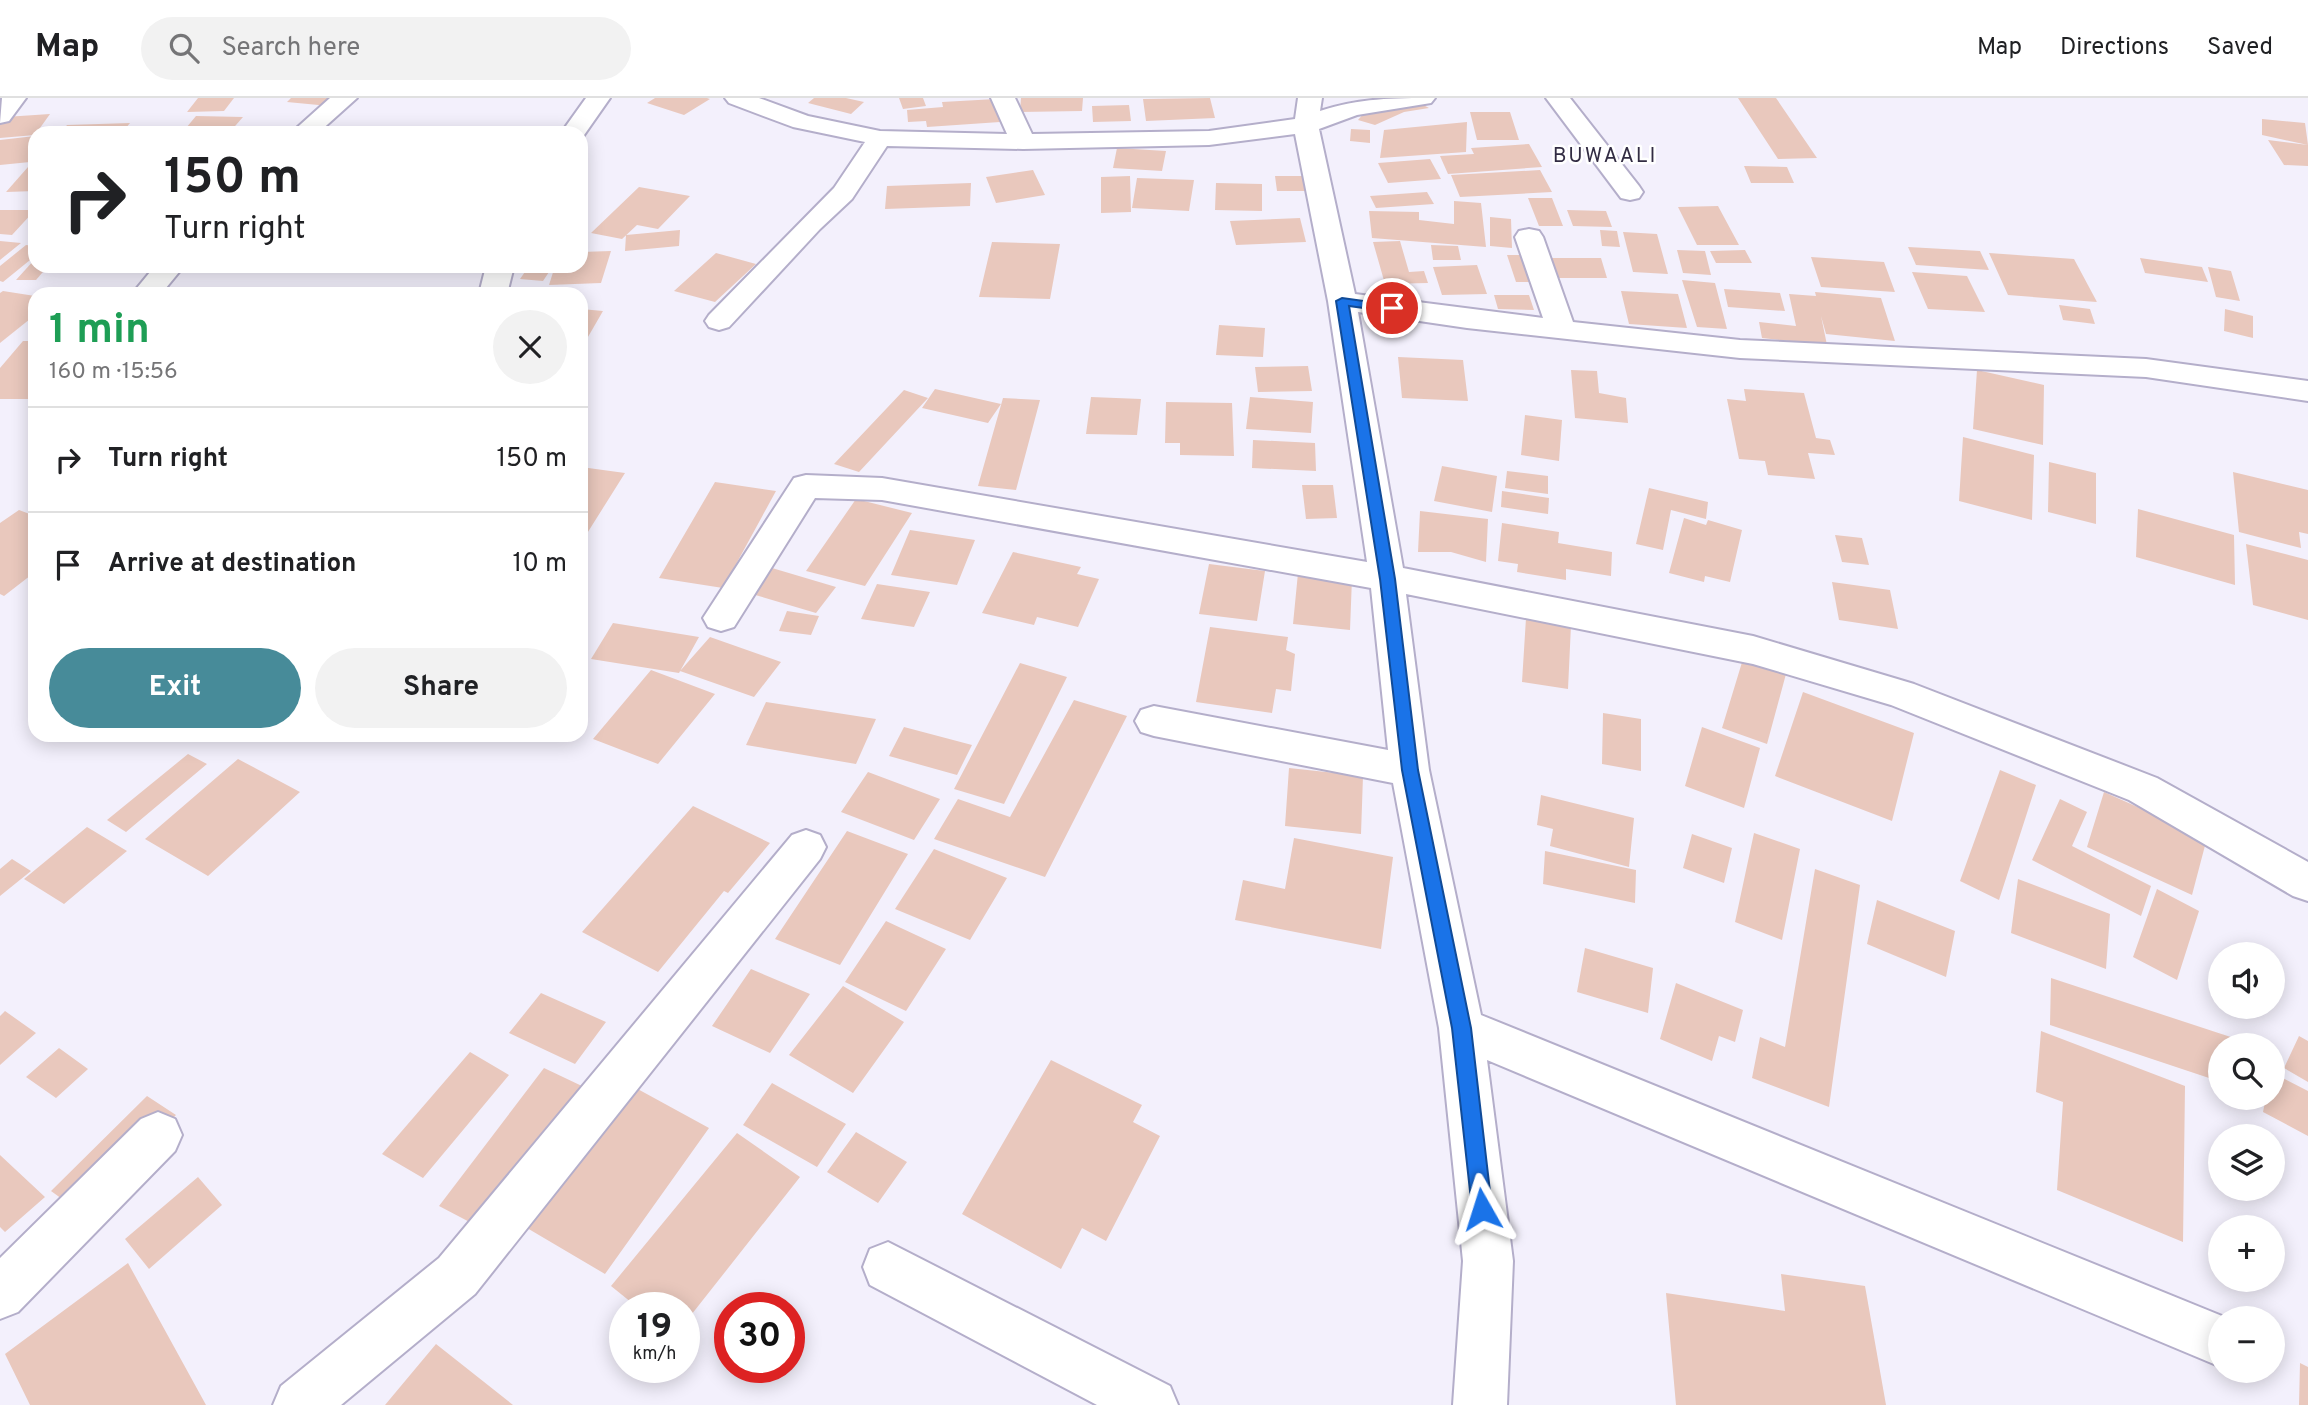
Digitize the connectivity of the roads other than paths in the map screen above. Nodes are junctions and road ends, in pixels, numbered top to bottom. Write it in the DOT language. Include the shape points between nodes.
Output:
graph roads {
  1 [pos="13,98"];
  2 [pos="345,98"];
  3 [pos="598,98"];
  4 [pos="737,98"];
  5 [pos="1003,98"];
  6 [pos="1423,98"];
  7 [pos="1558,98"];
  8 [pos="1308,111"];
  9 [pos="0,116"];
  10 [pos="311,126"];
  11 [pos="578,126"];
  12 [pos="880,138"];
  13 [pos="1023,142"];
  14 [pos="1630,192"];
  15 [pos="1529,237"];
  16 [pos="164,273"];
  17 [pos="152,287"];
  18 [pos="1342,301"];
  19 [pos="719,321"];
  20 [pos="1561,329"];
  21 [pos="2308,391"];
  22 [pos="1387,579"];
  23 [pos="721,618"];
  24 [pos="1154,721"];
  25 [pos="1410,770"];
  26 [pos="806,847"];
  27 [pos="2308,883"];
  28 [pos="1461,1028"];
  29 [pos="158,1135"];
  30 [pos="888,1267"];
  31 [pos="0,1294"];
  32 [pos="2208,1336"];
  33 [pos="300,1405"];
  34 [pos="1151,1405"];
  35 [pos="1480,1405"];
  1 -- 9 [label="street"];
  2 -- 10 [label="street"];
  3 -- 11 [label="street"];
  4 -- 12 [label="street" via="802,122"];
  5 -- 13 [label="street"];
  6 -- 8 [label="street"];
  7 -- 14 [label="street"];
  8 -- 13 [label="street" via="1209,138"];
  8 -- 18 [label="street"];
  12 -- 13 [label="street"];
  12 -- 19 [label="street" via="843,193"];
  15 -- 20 [label="street"];
  16 -- 17 [label="street"];
  18 -- 20 [label="street"];
  18 -- 22 [label="street"];
  20 -- 21 [label="street" via="1740,349 2146,368"];
  22 -- 23 [label="street" via="882,489 806,486"];
  22 -- 25 [label="street"];
  22 -- 27 [label="street" via="1753,650 1901,694 2143,789"];
  24 -- 25 [label="street"];
  25 -- 28 [label="street"];
  26 -- 33 [label="street" via="457,1276"];
  28 -- 32 [label="street"];
  28 -- 35 [label="street" via="1488,1261"];
  29 -- 31 [label="street"];
  30 -- 34 [label="street"];
}
